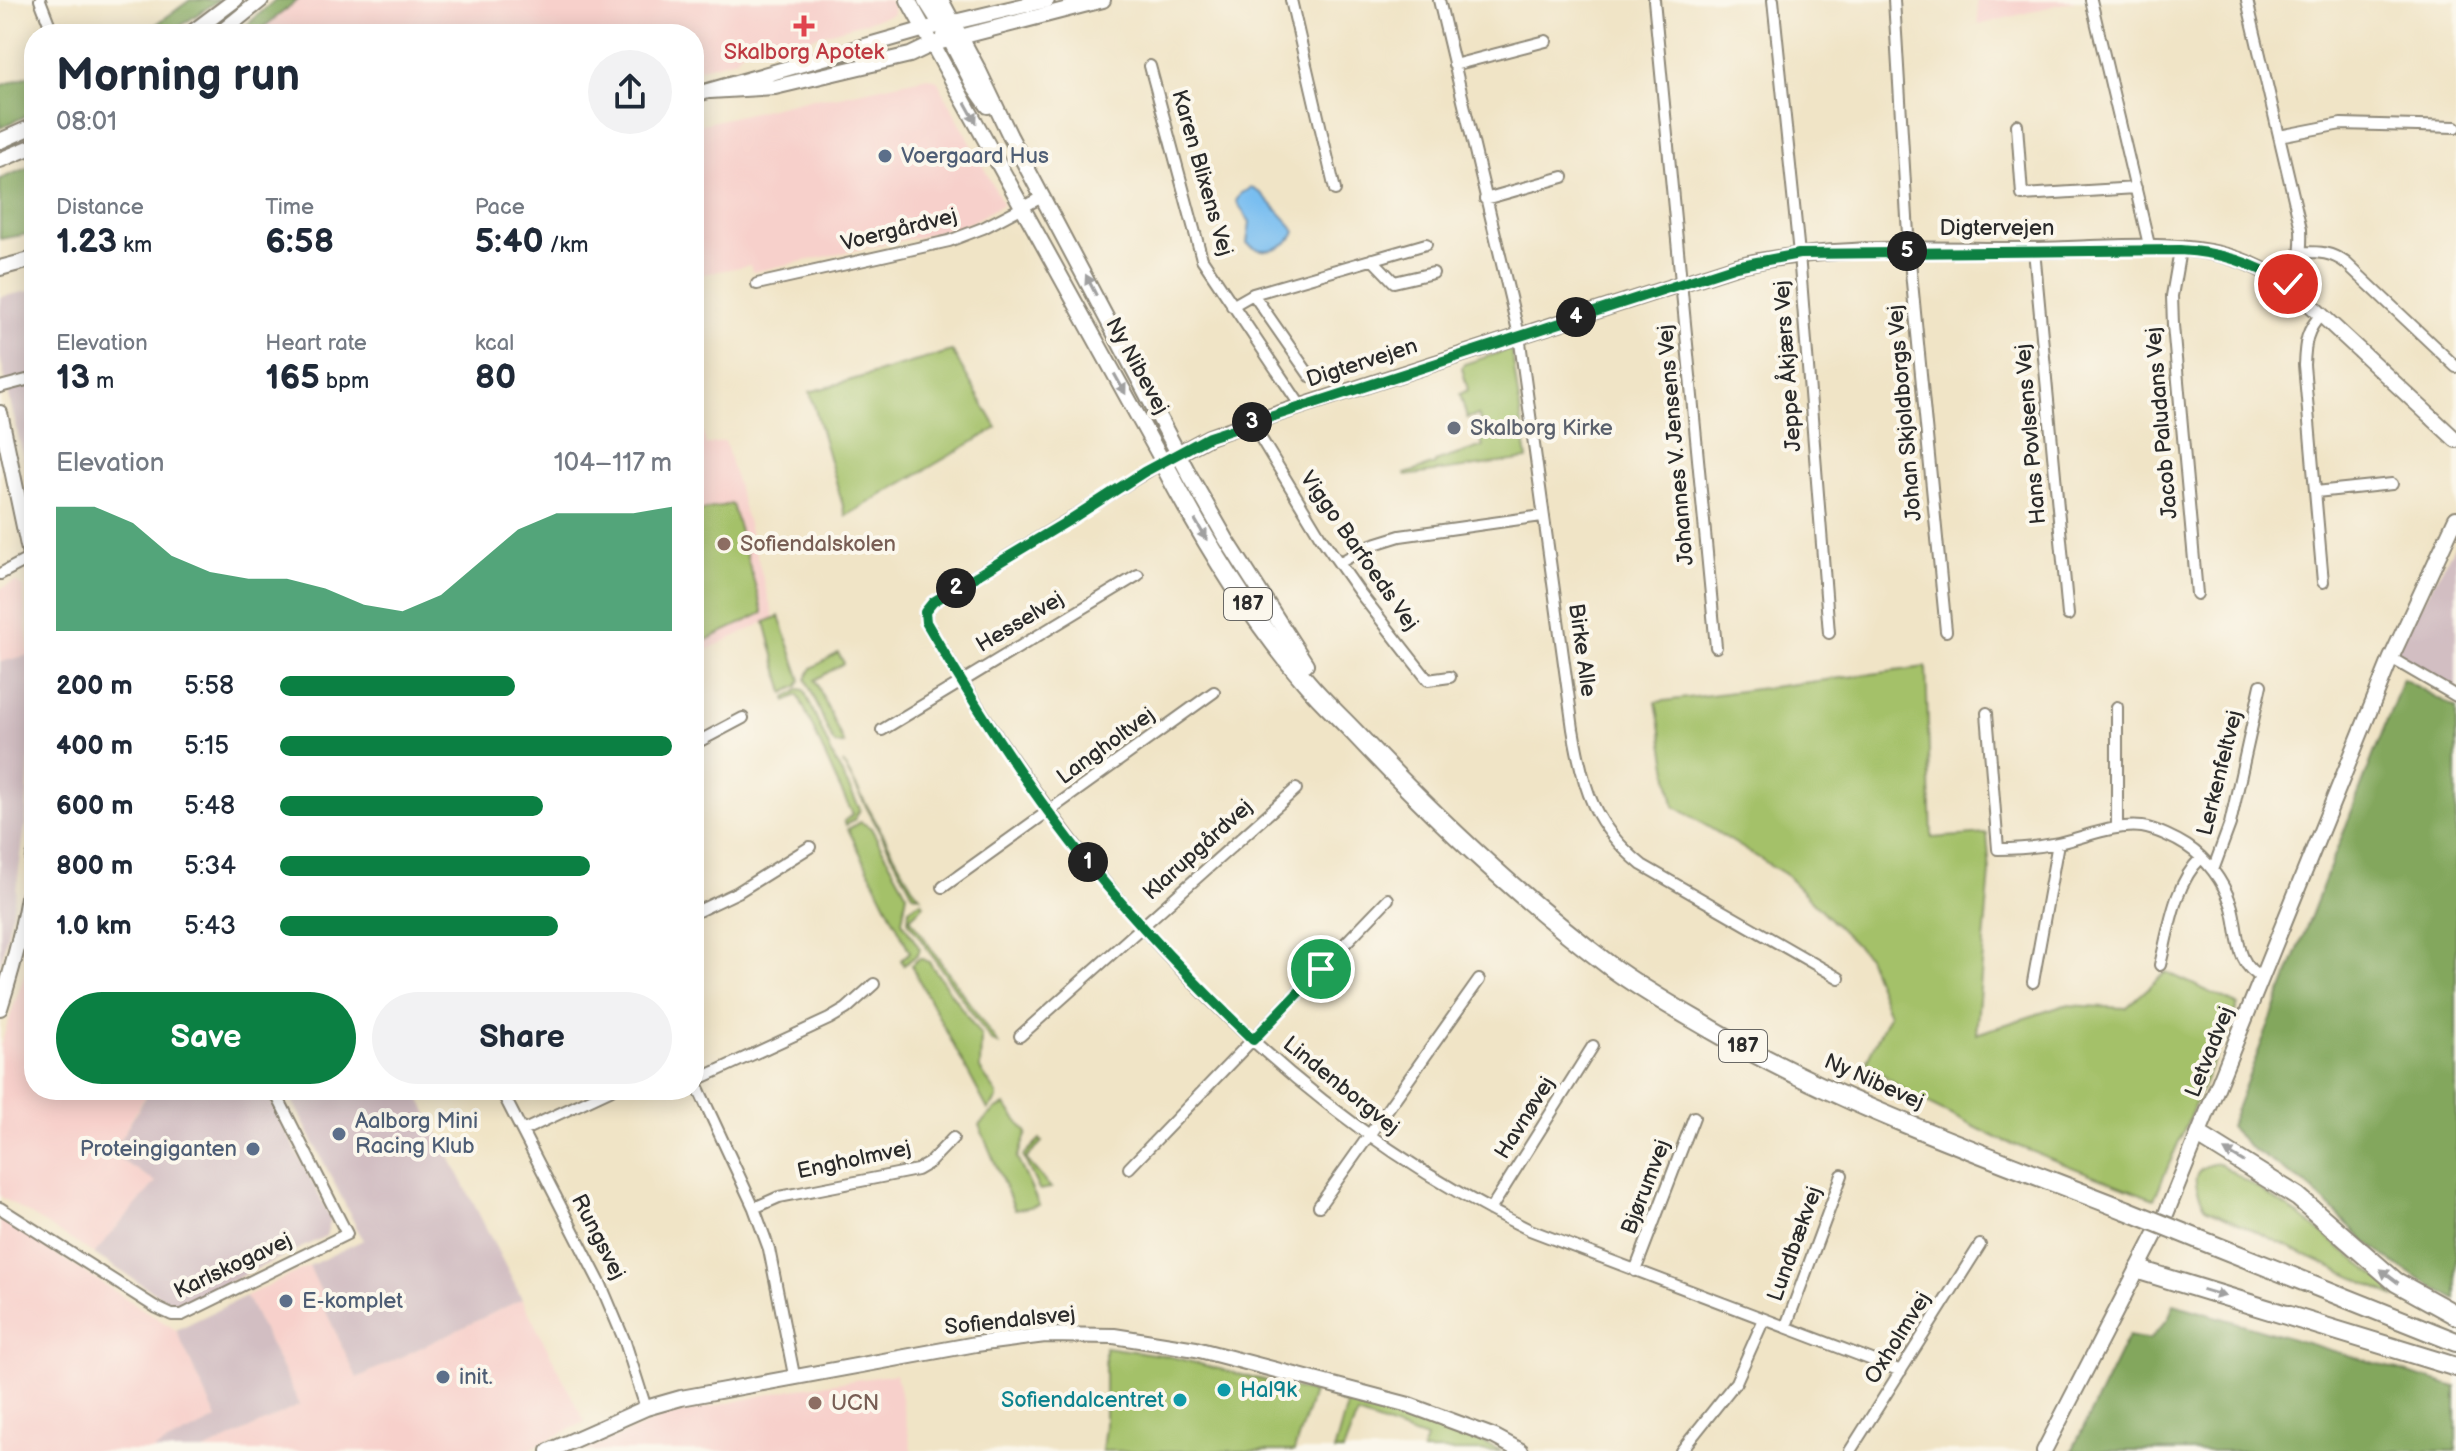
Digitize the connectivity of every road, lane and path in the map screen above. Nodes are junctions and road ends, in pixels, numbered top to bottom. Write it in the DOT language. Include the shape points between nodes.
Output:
graph roads {
  1 [pos="40,0"];
  2 [pos="235,0"];
  3 [pos="261,0"];
  4 [pos="908,0"];
  5 [pos="925,0"];
  6 [pos="941,0"];
  7 [pos="1049,0"];
  8 [pos="1103,0"];
  9 [pos="1291,0"];
  10 [pos="1439,0"];
  11 [pos="1654,0"];
  12 [pos="1773,0"];
  13 [pos="1894,0"];
  14 [pos="2091,0"];
  15 [pos="2247,0"];
  16 [pos="49,24"];
  17 [pos="203,24"];
  18 [pos="231,24"];
  19 [pos="944,33"];
  20 [pos="1546,41"];
  21 [pos="1454,65"];
  22 [pos="1150,66"];
  23 [pos="710,91"];
  24 [pos="704,92"];
  25 [pos="2017,125"];
  26 [pos="2456,127"];
  27 [pos="24,130"];
  28 [pos="2279,136"];
  29 [pos="0,141"];
  30 [pos="24,150"];
  31 [pos="0,160"];
  32 [pos="1563,177"];
  33 [pos="2136,188"];
  34 [pos="1335,190"];
  35 [pos="1042,197"];
  36 [pos="1485,199"];
  37 [pos="1023,207"];
  38 [pos="1426,244"];
  39 [pos="2150,249"];
  40 [pos="2034,250"];
  41 [pos="2180,250"];
  42 [pos="1909,251"];
  43 [pos="2302,252"];
  44 [pos="24,253"];
  45 [pos="1799,254"];
  46 [pos="0,257"];
  47 [pos="1372,259"];
  48 [pos="24,262"];
  49 [pos="0,268"];
  50 [pos="24,271"];
  51 [pos="1433,273"];
  52 [pos="0,277"];
  53 [pos="1681,282"];
  54 [pos="757,284"];
  55 [pos="2288,284"];
  56 [pos="1253,294"];
  57 [pos="1232,306"];
  58 [pos="2322,314"];
  59 [pos="1248,328"];
  60 [pos="1519,335"];
  61 [pos="2456,367"];
  62 [pos="1310,376"];
  63 [pos="24,381"];
  64 [pos="0,387"];
  65 [pos="1300,405"];
  66 [pos="0,413"];
  67 [pos="1251,422"];
  68 [pos="2456,440"];
  69 [pos="1171,458"];
  70 [pos="2392,484"];
  71 [pos="2316,492"];
  72 [pos="1542,516"];
  73 [pos="24,518"];
  74 [pos="2456,518"];
  75 [pos="24,562"];
  76 [pos="1339,563"];
  77 [pos="0,574"];
  78 [pos="1138,575"];
  79 [pos="2323,582"];
  80 [pos="2197,594"];
  81 [pos="2068,615"];
  82 [pos="1946,631"];
  83 [pos="1829,633"];
  84 [pos="1716,647"];
  85 [pos="2391,658"];
  86 [pos="1306,664"];
  87 [pos="1450,677"];
  88 [pos="961,682"];
  89 [pos="2261,685"];
  90 [pos="1214,692"];
  91 [pos="2456,696"];
  92 [pos="2117,707"];
  93 [pos="1987,713"];
  94 [pos="743,718"];
  95 [pos="882,730"];
  96 [pos="1354,732"];
  97 [pos="704,739"];
  98 [pos="1296,789"];
  99 [pos="1049,812"];
  100 [pos="2117,828"];
  101 [pos="2058,843"];
  102 [pos="810,847"];
  103 [pos="2201,858"];
  104 [pos="2213,870"];
  105 [pos="943,887"];
  106 [pos="1388,899"];
  107 [pos="704,908"];
  108 [pos="24,919"];
  109 [pos="1142,926"];
  110 [pos="2160,965"];
  111 [pos="1839,978"];
  112 [pos="2263,978"];
  113 [pos="1479,980"];
  114 [pos="2033,982"];
  115 [pos="874,984"];
  116 [pos="0,1008"];
  117 [pos="1020,1036"];
  118 [pos="1253,1040"];
  119 [pos="1593,1046"];
  120 [pos="704,1075"];
  121 [pos="279,1100"];
  122 [pos="506,1100"];
  123 [pos="589,1100"];
  124 [pos="703,1100"];
  125 [pos="1694,1117"];
  126 [pos="522,1131"];
  127 [pos="1369,1136"];
  128 [pos="2200,1136"];
  129 [pos="953,1138"];
  130 [pos="1129,1168"];
  131 [pos="1842,1175"];
  132 [pos="1319,1206"];
  133 [pos="0,1208"];
  134 [pos="754,1208"];
  135 [pos="1490,1210"];
  136 [pos="1980,1245"];
  137 [pos="2139,1270"];
  138 [pos="1635,1271"];
  139 [pos="2456,1315"];
  140 [pos="1764,1319"];
  141 [pos="1786,1326"];
  142 [pos="2456,1342"];
  143 [pos="2456,1367"];
  144 [pos="1901,1371"];
  145 [pos="794,1375"];
  146 [pos="646,1408"];
  147 [pos="549,1451"];
  148 [pos="1521,1451"];
  149 [pos="1681,1451"];
  150 [pos="1850,1451"];
  151 [pos="2044,1451"];
  1 -- 16 [label="street"];
  2 -- 17 [label="street"];
  3 -- 18 [label="street"];
  4 -- 19 [label="street, 187"];
  5 -- 19 [label="street"];
  6 -- 19 [label="street, 187"];
  7 -- 19 [label="street"];
  8 -- 19 [label="street"];
  9 -- 34 [label="street"];
  10 -- 21 [label="street, Birke Alle"];
  11 -- 53 [label="street, Johannes V. Jensens Vej"];
  12 -- 45 [label="street, Jeppe Åkjærs Vej"];
  13 -- 42 [label="street, Johan Skjoldborgs Vej"];
  14 -- 33 [label="street"];
  15 -- 28 [label="street"];
  19 -- 23 [label="street" via="782,68"];
  19 -- 23 [label="street" via="910,55 775,87"];
  19 -- 35 [label="street, Ny Nibevej / 187"];
  19 -- 37 [label="street, Ny Nibevej / 187, one-way"];
  20 -- 21 [label="street"];
  21 -- 36 [label="street, Birke Alle"];
  22 -- 57 [label="street, Karen Blixens Vej" via="1202,259"];
  23 -- 24 [label="street"];
  25 -- 33 [label="street" via="2022,195"];
  26 -- 28 [label="street" via="2341,124"];
  27 -- 29 [label="street"];
  28 -- 43 [label="street"];
  30 -- 31 [label="street"];
  32 -- 36 [label="street"];
  33 -- 39 [label="street"];
  35 -- 37 [label="street, Voergårdvej"];
  69 -- 35 [label="street, Ny Nibevej / 187, one-way"];
  36 -- 60 [label="street, Birke Alle"];
  37 -- 54 [label="street, Voergårdvej" via="949,241"];
  37 -- 69 [label="street, Ny Nibevej / 187, one-way"];
  38 -- 47 [label="street"];
  39 -- 40 [label="street, Digtervejen"];
  39 -- 41 [label="street, Digtervejen"];
  40 -- 42 [label="street, Digtervejen"];
  40 -- 81 [label="street, Hans Povlsens Vej"];
  41 -- 55 [label="street, Digtervejen" via="2230,256"];
  41 -- 80 [label="street, Jacob Paludans Vej" via="2172,296"];
  42 -- 45 [label="street, Digtervejen"];
  42 -- 82 [label="street, Johan Skjoldborgs Vej"];
  43 -- 55 [label="street"];
  43 -- 61 [label="street" via="2325,252 2346,263"];
  44 -- 46 [label="street"];
  45 -- 53 [label="street, Digtervejen"];
  45 -- 83 [label="street, Jeppe Åkjærs Vej"];
  47 -- 51 [label="street" via="1394,282"];
  47 -- 56 [label="street"];
  48 -- 49 [label="street"];
  50 -- 52 [label="street"];
  53 -- 60 [label="street, Digtervejen"];
  53 -- 84 [label="street, Johannes V. Jensens Vej"];
  55 -- 58 [label="street, Digtervejen"];
  56 -- 57 [label="street"];
  56 -- 62 [label="street, Digtervejen"];
  57 -- 59 [label="street, Karen Blixens Vej"];
  58 -- 68 [label="street, Digtervejen"];
  58 -- 71 [label="street" via="2309,327 2304,365"];
  59 -- 65 [label="street, Digtervejen"];
  60 -- 65 [label="street, Digtervejen"];
  60 -- 72 [label="street, Birke Alle"];
  63 -- 64 [label="street"];
  65 -- 67 [label="street, Digtervejen"];
  66 -- 73 [label="street"];
  67 -- 69 [label="street, Digtervejen"];
  67 -- 76 [label="street, Viggo Barfoeds Vej"];
  69 -- 86 [label="street, Ny Nibevej / 187"];
  69 -- 88 [label="street, Lindenborgvej" via="933,602 925,612 926,622"];
  69 -- 96 [label="highway, Ny Nibevej / 187, one-way" via="1216,555 1266,630 1308,685"];
  70 -- 71 [label="street"];
  71 -- 79 [label="street"];
  72 -- 76 [label="street" via="1400,536"];
  72 -- 111 [label="street, Birke Alle" via="1577,754 1592,807 1604,826 1642,865"];
  74 -- 85 [label="street, Letvadvej"];
  75 -- 77 [label="street"];
  76 -- 87 [label="street, Viggo Barfoeds Vej" via="1428,680"];
  78 -- 88 [label="street, Hesselvej"];
  85 -- 91 [label="street"];
  85 -- 112 [label="street, Letvadvej"];
  86 -- 96 [label="highway, Ny Nibevej / 187"];
  88 -- 95 [label="street, Hesselvej"];
  88 -- 99 [label="street, Lindenborgvej"];
  89 -- 104 [label="street, Lerkenfeltvej" via="2230,824"];
  90 -- 99 [label="street, Langholtvej"];
  92 -- 100 [label="street"];
  93 -- 101 [label="street, Lerkenfeltvej" via="1998,849"];
  94 -- 97 [label="street"];
  96 -- 142 [label="highway, Ny Nibevej / 187, bridge" via="1485,864 1612,968 1713,1030 1879,1111"];
  98 -- 109 [label="street, Klarupgårdvej"];
  99 -- 105 [label="street, Langholtvej"];
  99 -- 109 [label="street, Lindenborgvej"];
  100 -- 101 [label="street, Lerkenfeltvej"];
  100 -- 103 [label="street, Lerkenfeltvej" via="2144,827"];
  101 -- 114 [label="street"];
  102 -- 107 [label="street"];
  103 -- 104 [label="street, Lerkenfeltvej"];
  103 -- 110 [label="street, Lerkenfeltvej" via="2179,893"];
  104 -- 112 [label="street, Lerkenfeltvej" via="2232,907 2242,958"];
  106 -- 118 [label="street"];
  108 -- 116 [label="street"];
  109 -- 117 [label="street, Klarupgårdvej"];
  109 -- 118 [label="street, Lindenborgvej"];
  112 -- 128 [label="street, Letvadvej"];
  113 -- 127 [label="street"];
  115 -- 120 [label="street" via="829,1019"];
  118 -- 127 [label="street, Lindenborgvej"];
  118 -- 130 [label="street"];
  119 -- 135 [label="street, Havnøvej"];
  121 -- 133 [label="street, Karlskogavej" via="347,1234 182,1315 157,1308"];
  122 -- 126 [label="street, Rungsvej"];
  123 -- 126 [label="street"];
  124 -- 134 [label="street"];
  125 -- 138 [label="street, Bjørumvej"];
  126 -- 146 [label="street, Rungsvej" via="601,1285"];
  127 -- 132 [label="street"];
  127 -- 135 [label="street, Lindenborgvej"];
  128 -- 137 [label="street, Letvadvej"];
  139 -- 128 [label="highway, one-way" via="2396,1282 2298,1197"];
  129 -- 134 [label="street, Engholmvej" via="917,1170 779,1197"];
  131 -- 141 [label="street, Lundbækvej"];
  134 -- 145 [label="street" via="769,1249"];
  135 -- 138 [label="street, Lindenborgvej"];
  136 -- 144 [label="street, Oxholmvej"];
  137 -- 143 [label="highway, one-way"];
  137 -- 151 [label="street, Letvadvej"];
  138 -- 140 [label="street, Lindenborgvej"];
  140 -- 141 [label="street, Lindenborgvej"];
  140 -- 149 [label="street" via="1736,1382"];
  141 -- 144 [label="street, Lindenborgvej"];
  144 -- 150 [label="street, Oxholmvej"];
  145 -- 146 [label="street, Sofiendalsvej"];
  145 -- 148 [label="street, Sofiendalsvej" via="1021,1338 1114,1336 1196,1349 1409,1405"];
  146 -- 147 [label="street, Sofiendalsvej"];
}
